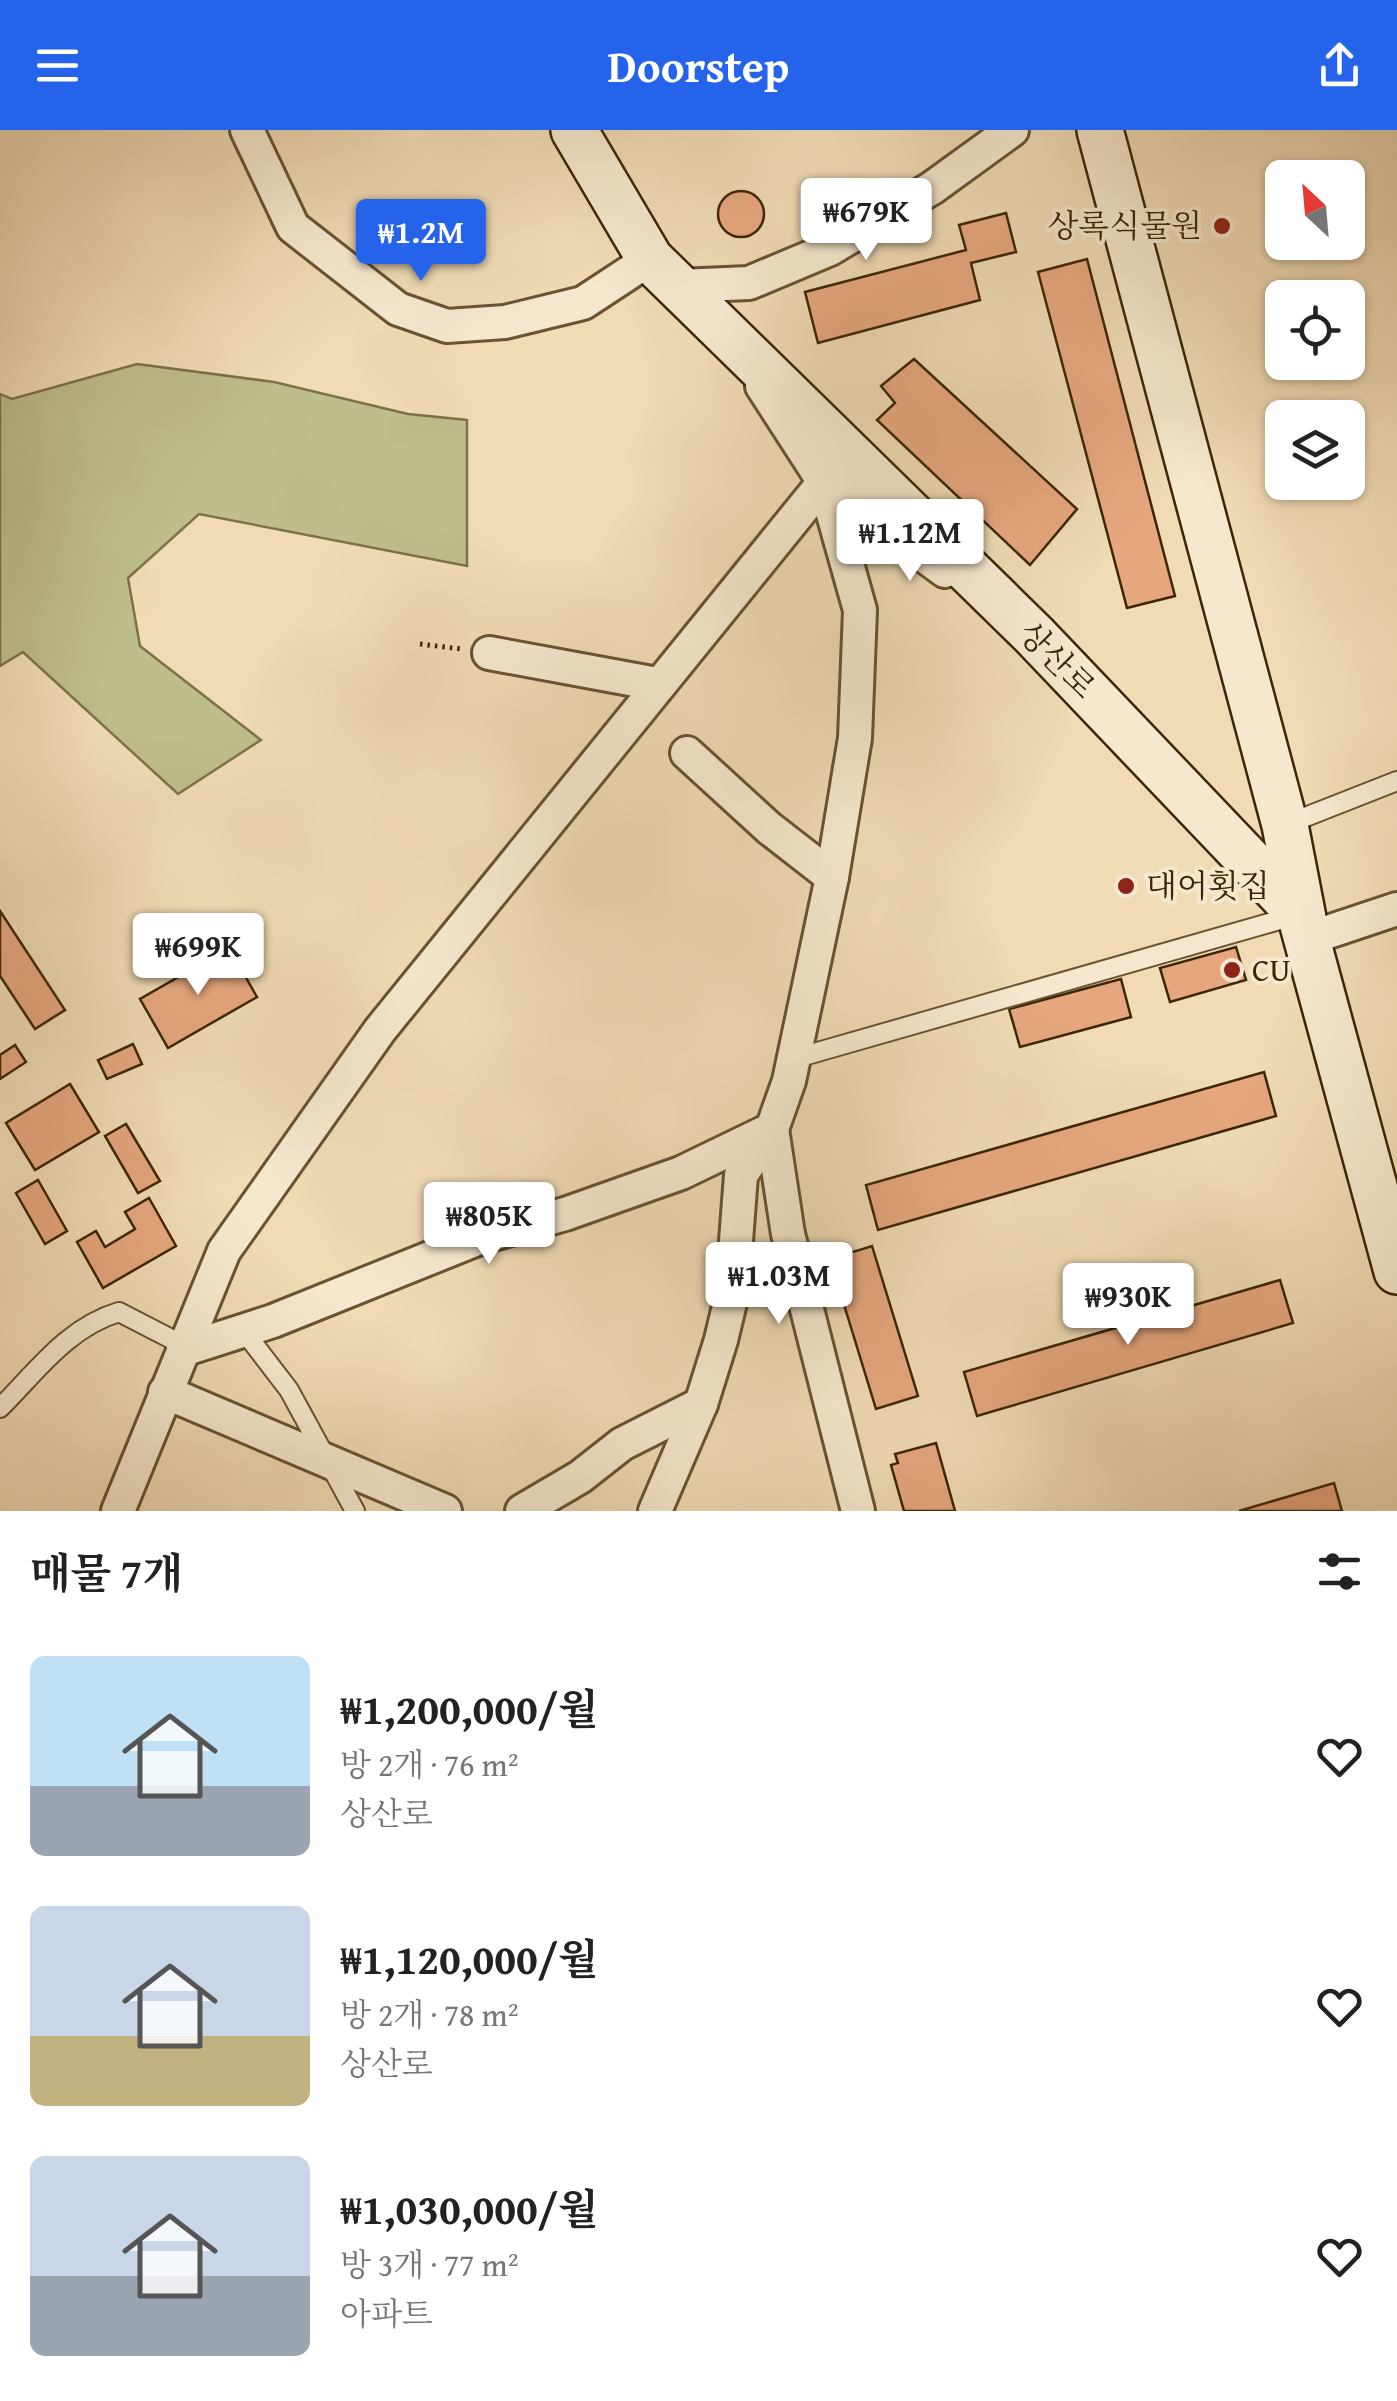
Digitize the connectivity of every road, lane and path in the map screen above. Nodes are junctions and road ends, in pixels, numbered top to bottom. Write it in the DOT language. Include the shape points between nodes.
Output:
graph roads {
  1 [pos="247,130"];
  2 [pos="574,130"];
  3 [pos="1012,130"];
  4 [pos="1100,130"];
  5 [pos="665,272"];
  6 [pos="740,352"];
  7 [pos="824,482"];
  8 [pos="1034,636"];
  9 [pos="420,644"];
  10 [pos="489,653"];
  11 [pos="657,684"];
  12 [pos="687,753"];
  13 [pos="1397,781"];
  14 [pos="1285,825"];
  15 [pos="832,877"];
  16 [pos="1397,909"];
  17 [pos="1304,927"];
  18 [pos="793,1059"];
  19 [pos="772,1129"];
  20 [pos="1393,1241"];
  21 [pos="243,1330"];
  22 [pos="184,1348"];
  23 [pos="165,1392"];
  24 [pos="701,1404"];
  25 [pos="0,1408"];
  26 [pos="327,1461"];
  27 [pos="121,1509"];
  28 [pos="355,1511"];
  29 [pos="445,1511"];
  30 [pos="522,1511"];
  31 [pos="655,1511"];
  32 [pos="858,1511"];
  1 -- 5 [label="street" via="293,228 398,309 448,326 505,322 583,303"];
  2 -- 5 [label="street, 상산로"];
  3 -- 5 [label="street" via="932,188 830,248 748,283"];
  4 -- 14 [label="street"];
  5 -- 6 [label="street, 상산로"];
  6 -- 7 [label="street"];
  6 -- 8 [label="street, 상산로"];
  7 -- 8 [label="street"];
  7 -- 11 [label="street"];
  7 -- 15 [label="street" via="860,610 855,738"];
  8 -- 17 [label="street, 상산로"];
  9 -- 10 [label="path"];
  10 -- 11 [label="street"];
  11 -- 22 [label="street" via="380,1030 224,1251"];
  12 -- 15 [label="street"];
  13 -- 14 [label="lane"];
  14 -- 17 [label="street"];
  15 -- 18 [label="street"];
  16 -- 17 [label="street"];
  17 -- 18 [label="lane"];
  17 -- 20 [label="street, 상산로"];
  18 -- 19 [label="street"];
  19 -- 21 [label="street" via="681,1172 482,1236"];
  19 -- 24 [label="street" via="742,1175 732,1294"];
  19 -- 32 [label="street" via="788,1234"];
  21 -- 22 [label="street"];
  21 -- 26 [label="lane" via="289,1390"];
  22 -- 23 [label="street"];
  22 -- 25 [label="lane" via="119,1312 98,1318 76,1331"];
  23 -- 26 [label="street"];
  23 -- 27 [label="street"];
  24 -- 30 [label="street" via="622,1444"];
  24 -- 31 [label="street"];
  26 -- 28 [label="lane"];
  26 -- 29 [label="street"];
}
